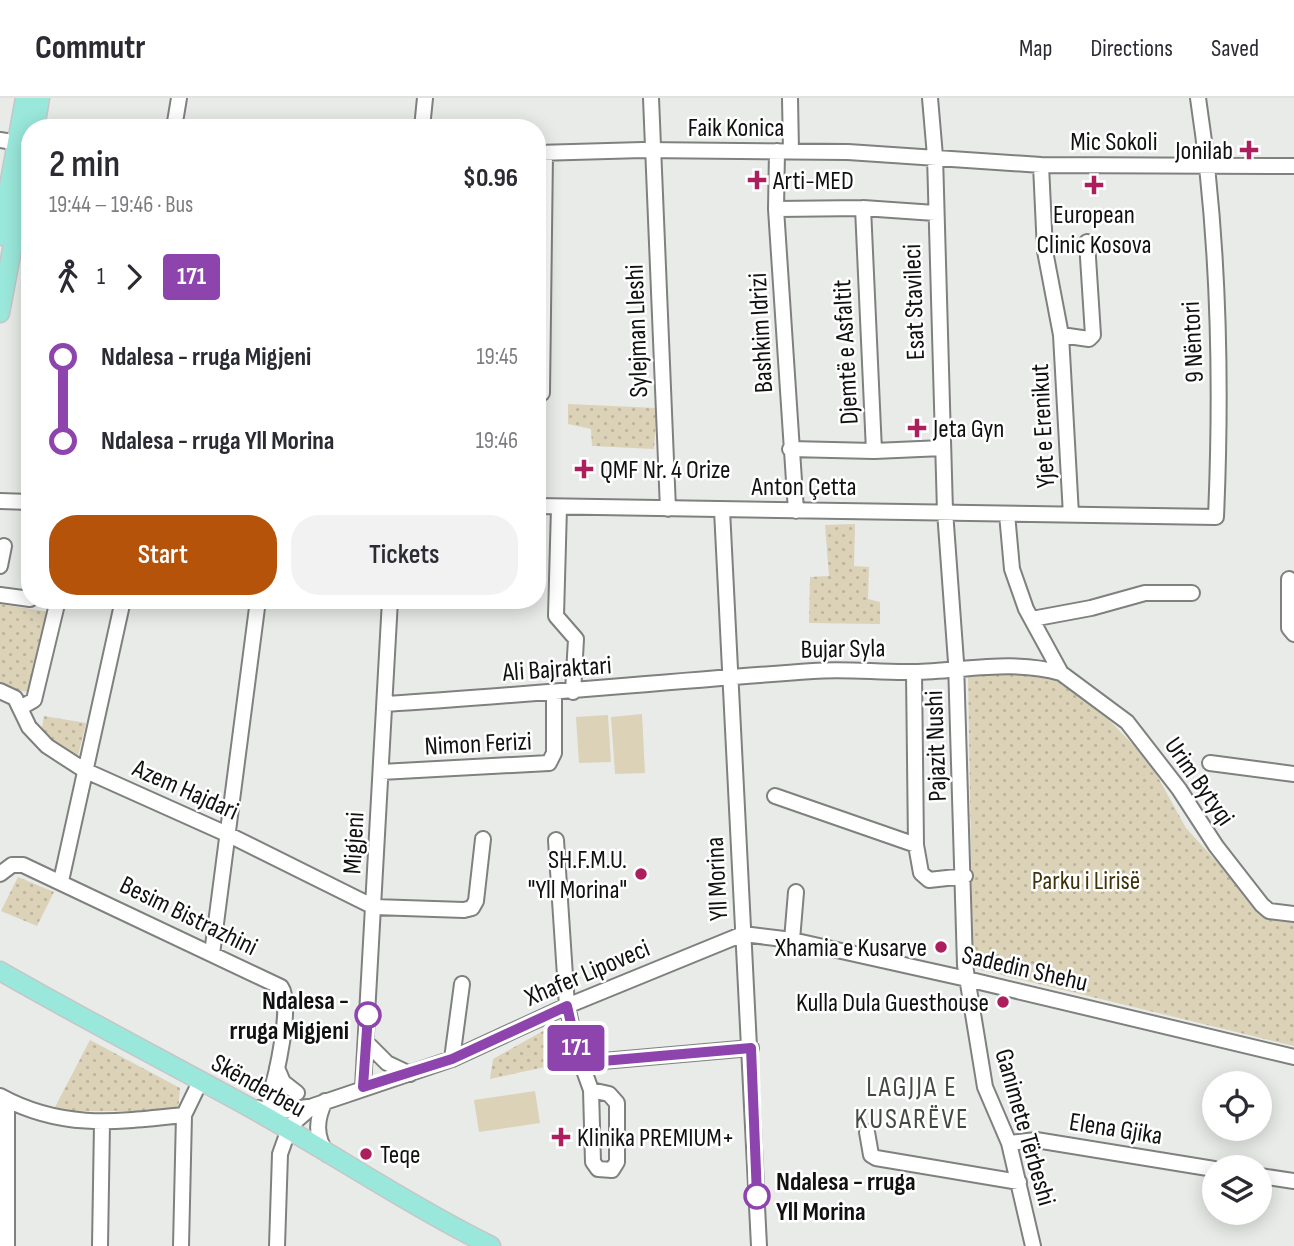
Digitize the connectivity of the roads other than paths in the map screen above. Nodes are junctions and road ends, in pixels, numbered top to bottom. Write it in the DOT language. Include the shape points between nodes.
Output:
graph roads {
  1 [pos="25,98"];
  2 [pos="40,98"];
  3 [pos="179,98"];
  4 [pos="425,98"];
  5 [pos="651,98"];
  6 [pos="790,98"];
  7 [pos="930,98"];
  8 [pos="1198,98"];
  9 [pos="22,119"];
  10 [pos="36,119"];
  11 [pos="176,119"];
  12 [pos="423,119"];
  13 [pos="19,145"];
  14 [pos="654,150"];
  15 [pos="784,151"];
  16 [pos="546,153"];
  17 [pos="935,156"];
  18 [pos="1041,165"];
  19 [pos="1208,165"];
  20 [pos="1294,166"];
  21 [pos="863,208"];
  22 [pos="776,209"];
  23 [pos="935,212"];
  24 [pos="0,236"];
  25 [pos="1087,242"];
  26 [pos="0,313"];
  27 [pos="1061,335"];
  28 [pos="943,448"];
  29 [pos="790,449"];
  30 [pos="874,452"];
  31 [pos="0,501"];
  32 [pos="21,502"];
  33 [pos="546,506"];
  34 [pos="559,507"];
  35 [pos="668,509"];
  36 [pos="722,510"];
  37 [pos="796,511"];
  38 [pos="945,511"];
  39 [pos="1007,514"];
  40 [pos="1071,515"];
  41 [pos="4,546"];
  42 [pos="0,566"];
  43 [pos="1289,579"];
  44 [pos="1192,593"];
  45 [pos="0,595"];
  46 [pos="21,598"];
  47 [pos="56,609"];
  48 [pos="121,609"];
  49 [pos="257,609"];
  50 [pos="390,609"];
  51 [pos="1031,619"];
  52 [pos="1294,634"];
  53 [pos="956,668"];
  54 [pos="914,672"];
  55 [pos="1061,673"];
  56 [pos="731,679"];
  57 [pos="0,691"];
  58 [pos="573,692"];
  59 [pos="554,694"];
  60 [pos="386,704"];
  61 [pos="20,708"];
  62 [pos="1210,763"];
  63 [pos="84,770"];
  64 [pos="381,772"];
  65 [pos="1294,774"];
  66 [pos="775,796"];
  67 [pos="229,835"];
  68 [pos="483,839"];
  69 [pos="556,840"];
  70 [pos="916,845"];
  71 [pos="0,874"];
  72 [pos="965,876"];
  73 [pos="61,881"];
  74 [pos="796,892"];
  75 [pos="374,907"];
  76 [pos="1294,914"];
  77 [pos="743,934"];
  78 [pos="792,940"];
  79 [pos="212,954"];
  80 [pos="0,971"];
  81 [pos="967,979"];
  82 [pos="0,983"];
  83 [pos="462,984"];
  84 [pos="567,1006"];
  85 [pos="366,1042"];
  86 [pos="751,1048"];
  87 [pos="1294,1057"];
  88 [pos="452,1059"];
  89 [pos="580,1063"];
  90 [pos="277,1068"];
  91 [pos="410,1074"];
  92 [pos="198,1087"];
  93 [pos="363,1087"];
  94 [pos="591,1090"];
  95 [pos="297,1093"];
  96 [pos="4,1098"];
  97 [pos="269,1098"];
  98 [pos="319,1103"];
  99 [pos="249,1107"];
  100 [pos="184,1115"];
  101 [pos="102,1123"];
  102 [pos="867,1132"];
  103 [pos="287,1133"];
  104 [pos="1010,1143"];
  105 [pos="327,1155"];
  106 [pos="1202,1167"];
  107 [pos="1272,1178"];
  108 [pos="1294,1181"];
  109 [pos="1018,1182"];
  110 [pos="472,1242"];
  111 [pos="7,1246"];
  112 [pos="100,1246"];
  113 [pos="181,1246"];
  114 [pos="277,1246"];
  115 [pos="491,1246"];
  116 [pos="759,1246"];
  117 [pos="1033,1246"];
  1 -- 9 [label="main road"];
  2 -- 10 [label="main road"];
  3 -- 11 [label="street"];
  4 -- 12 [label="street"];
  5 -- 14 [label="street, Sylejman Lleshi"];
  6 -- 15 [label="street, Bashkim Idrizi"];
  7 -- 17 [label="street, Esat Stavileci"];
  8 -- 19 [label="street, 9 Nëntori"];
  13 -- 24 [label="main road"];
  13 -- 26 [label="main road"];
  14 -- 15 [label="street, Faik Konica"];
  14 -- 16 [label="street, Faik Konica"];
  14 -- 35 [label="street, Sylejman Lleshi"];
  15 -- 17 [label="street, Faik Konica"];
  15 -- 22 [label="street, Bashkim Idrizi"];
  17 -- 18 [label="street, Mic Sokoli"];
  17 -- 23 [label="street, Esat Stavileci"];
  18 -- 19 [label="street, Mic Sokoli"];
  18 -- 27 [label="street, Yjet e Erenikut" via="1045,251"];
  19 -- 20 [label="street, Mic Sokoli"];
  19 -- 40 [label="street, 9 Nëntori" via="1219,381 1216,517"];
  21 -- 22 [label="street"];
  21 -- 23 [label="street"];
  21 -- 30 [label="street, Djemtë e Asfaltit"];
  22 -- 29 [label="street, Bashkim Idrizi"];
  23 -- 28 [label="street, Esat Stavileci"];
  25 -- 27 [label="street, Yjet e Erenikut" via="1093,338"];
  27 -- 40 [label="street, Yjet e Erenikut"];
  28 -- 30 [label="street"];
  28 -- 38 [label="street, Esat Stavileci"];
  29 -- 30 [label="street, Djemtë e Asfaltit"];
  29 -- 37 [label="street, Bashkim Idrizi"];
  31 -- 32 [label="street"];
  33 -- 34 [label="street, Anton Çetta"];
  34 -- 35 [label="street, Anton Çetta"];
  34 -- 58 [label="street" via="556,616 576,639"];
  35 -- 36 [label="street, Anton Çetta"];
  36 -- 37 [label="street, Anton Çetta"];
  36 -- 56 [label="street, Yll Morina"];
  37 -- 38 [label="street, Anton Çetta"];
  38 -- 39 [label="street, Yjet e Erenikut"];
  38 -- 53 [label="street, Pajazit Nushi"];
  39 -- 40 [label="street, Yjet e Erenikut"];
  39 -- 51 [label="street, Urim Bytyqi" via="1012,569"];
  41 -- 42 [label="street"];
  43 -- 52 [label="street" via="1289,628"];
  44 -- 51 [label="street" via="1145,593"];
  45 -- 46 [label="street"];
  47 -- 61 [label="street" via="34,700"];
  48 -- 63 [label="street"];
  49 -- 67 [label="street"];
  50 -- 60 [label="street, Migjeni"];
  51 -- 55 [label="street, Urim Bytyqi"];
  53 -- 54 [label="street, Bujar Syla"];
  53 -- 55 [label="street, Urim Bytyqi" via="1035,667"];
  53 -- 72 [label="street, Pajazit Nushi"];
  54 -- 56 [label="street, Bujar Syla" via="815,670"];
  54 -- 70 [label="street"];
  55 -- 76 [label="street, Urim Bytyqi" via="1127,722 1262,905 1269,911"];
  56 -- 58 [label="street, Ali Bajraktari"];
  56 -- 77 [label="street, Yll Morina"];
  57 -- 61 [label="street, Azem Hajdari" via="15,698"];
  58 -- 59 [label="street, Ali Bajraktari"];
  59 -- 60 [label="street, Ali Bajraktari"];
  59 -- 64 [label="street, Nimon Ferizi" via="554,753 549,763"];
  60 -- 64 [label="street, Migjeni"];
  61 -- 63 [label="street, Azem Hajdari" via="29,727 47,746"];
  62 -- 65 [label="street"];
  63 -- 67 [label="street, Azem Hajdari"];
  63 -- 73 [label="street"];
  64 -- 75 [label="street, Migjeni"];
  66 -- 70 [label="street"];
  67 -- 75 [label="street, Azem Hajdari"];
  67 -- 79 [label="street"];
  68 -- 75 [label="street" via="472,908"];
  69 -- 84 [label="street"];
  70 -- 72 [label="street" via="925,878"];
  71 -- 73 [label="street, Besim Bistrazhini" via="12,865 23,865"];
  72 -- 81 [label="street, Pajazit Nushi"];
  73 -- 79 [label="street, Besim Bistrazhini"];
  74 -- 78 [label="street"];
  75 -- 85 [label="street, Migjeni"];
  77 -- 78 [label="street, Sadedin Shehu"];
  77 -- 84 [label="street, Xhafer Lipoveci"];
  77 -- 86 [label="street, Yll Morina"];
  78 -- 81 [label="street, Sadedin Shehu"];
  79 -- 90 [label="street, Besim Bistrazhini" via="284,991"];
  80 -- 92 [label="main road, Skënderbeu"];
  81 -- 87 [label="street, Sadedin Shehu"];
  81 -- 104 [label="street, Ganimete Tërbeshi" via="985,1087"];
  82 -- 92 [label="main road, Skënderbeu"];
  83 -- 88 [label="street"];
  84 -- 88 [label="street, Xhafer Lipoveci"];
  84 -- 89 [label="street"];
  85 -- 91 [label="street" via="387,1063"];
  85 -- 93 [label="street, Migjeni"];
  86 -- 89 [label="street"];
  86 -- 116 [label="street, Yll Morina"];
  88 -- 91 [label="street, Xhafer Lipoveci"];
  89 -- 94 [label="street"];
  90 -- 95 [label="street" via="283,1082"];
  90 -- 97 [label="street"];
  91 -- 93 [label="street, Xhafer Lipoveci"];
  92 -- 99 [label="main road, Skënderbeu"];
  92 -- 100 [label="street"];
  92 -- 103 [label="main road, Skënderbeu"];
  93 -- 98 [label="street, Xhafer Lipoveci"];
  94 -- 94 [label="street" via="594,1165 612,1170 617,1162 617,1103 609,1094"];
  96 -- 101 [label="street" via="55,1119"];
  96 -- 111 [label="street"];
  98 -- 99 [label="street" via="277,1111"];
  98 -- 103 [label="street, Xhafer Lipoveci" via="293,1121"];
  98 -- 105 [label="street" via="318,1136"];
  99 -- 103 [label="main road, Skënderbeu"];
  100 -- 101 [label="street"];
  100 -- 113 [label="street"];
  101 -- 112 [label="street"];
  102 -- 109 [label="street" via="871,1155 876,1158"];
  103 -- 105 [label="main road, Skënderbeu"];
  103 -- 114 [label="street" via="280,1154"];
  104 -- 106 [label="street, Elena Gjika" via="1036,1140"];
  104 -- 109 [label="street, Ganimete Tërbeshi"];
  105 -- 110 [label="main road, Skënderbeu"];
  107 -- 108 [label="street"];
  109 -- 117 [label="street, Ganimete Tërbeshi"];
  110 -- 115 [label="main road, Skënderbeu"];
}
